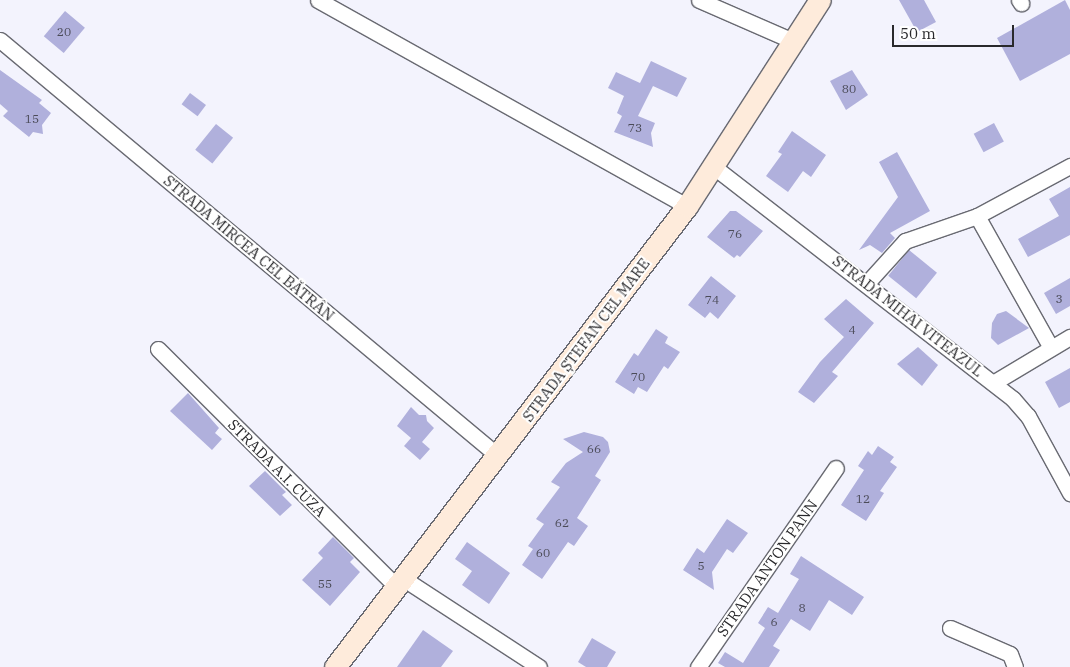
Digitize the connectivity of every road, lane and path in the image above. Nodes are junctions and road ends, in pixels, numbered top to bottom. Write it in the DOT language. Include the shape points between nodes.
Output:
graph roads {
  1 [pos="318,0"];
  2 [pos="699,0"];
  3 [pos="820,0"];
  4 [pos="0,40"];
  5 [pos="793,41"];
  6 [pos="1070,166"];
  7 [pos="714,167"];
  8 [pos="687,206"];
  9 [pos="977,216"];
  10 [pos="867,283"];
  11 [pos="1070,337"];
  12 [pos="1051,348"];
  13 [pos="158,349"];
  14 [pos="993,383"];
  15 [pos="498,456"];
  16 [pos="836,468"];
  17 [pos="1070,493"];
  18 [pos="401,583"];
  19 [pos="950,628"];
  20 [pos="335,667"];
  21 [pos="538,667"];
  22 [pos="698,667"];
  23 [pos="1015,667"];
  1 -- 8 [label="street"];
  2 -- 5 [label="street"];
  3 -- 5 [label="street, STRADA ȘTEFAN CEL MARE"];
  4 -- 15 [label="street, STRADA MIRCEA CEL BĂTRÂN"];
  5 -- 7 [label="street, STRADA ȘTEFAN CEL MARE"];
  6 -- 9 [label="street"];
  7 -- 8 [label="street, STRADA ȘTEFAN CEL MARE"];
  7 -- 10 [label="street, STRADA MIHAI VITEAZUL"];
  8 -- 15 [label="street, STRADA ȘTEFAN CEL MARE"];
  9 -- 10 [label="street" via="905,241"];
  9 -- 12 [label="street"];
  10 -- 14 [label="street, STRADA MIHAI VITEAZUL"];
  11 -- 12 [label="street"];
  12 -- 14 [label="street"];
  13 -- 18 [label="street, STRADA A.I. CUZA"];
  14 -- 17 [label="street, STRADA MIHAI VITEAZUL" via="1028,416"];
  15 -- 18 [label="street, STRADA ȘTEFAN CEL MARE"];
  16 -- 22 [label="street, STRADA ANTON PANN"];
  18 -- 20 [label="street, STRADA ȘTEFAN CEL MARE"];
  18 -- 21 [label="street, STRADA A.I. CUZA"];
  19 -- 23 [label="street" via="1010,654"];
}
